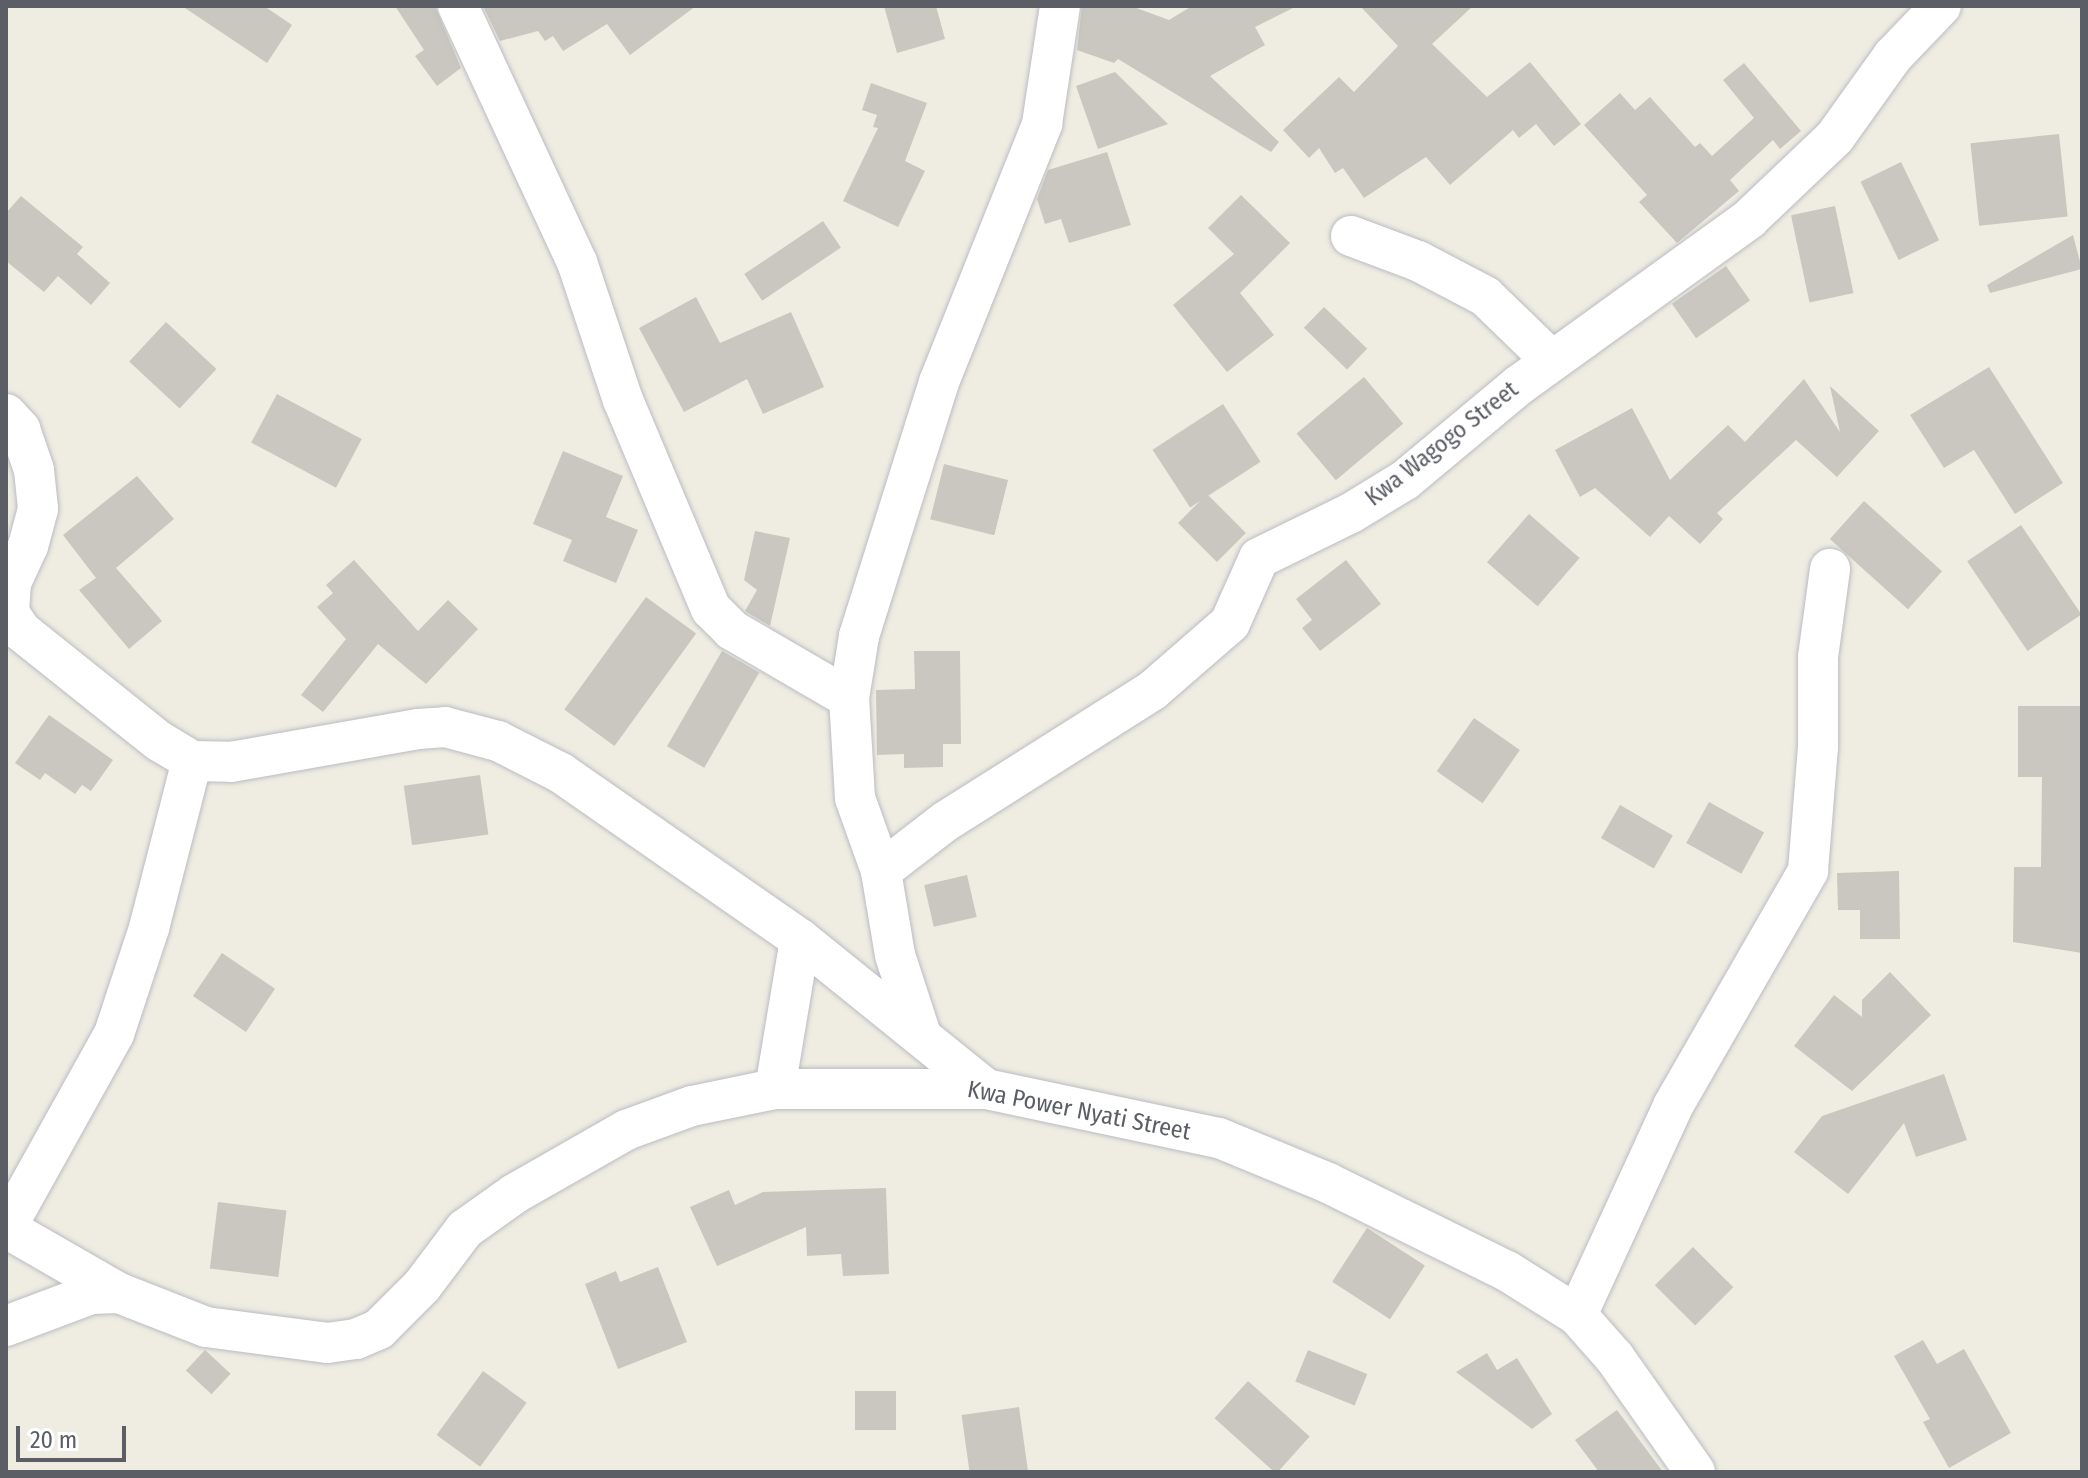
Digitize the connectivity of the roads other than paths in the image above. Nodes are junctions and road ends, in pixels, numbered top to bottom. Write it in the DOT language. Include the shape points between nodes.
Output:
graph roads {
  1 [pos="458,6"];
  2 [pos="1060,6"];
  3 [pos="1941,6"];
  4 [pos="1351,236"];
  5 [pos="1552,361"];
  6 [pos="6,414"];
  7 [pos="1830,569"];
  8 [pos="849,698"];
  9 [pos="192,761"];
  10 [pos="881,871"];
  11 [pos="800,939"];
  12 [pos="920,1032"];
  13 [pos="775,1089"];
  14 [pos="986,1089"];
  15 [pos="6,1228"];
  16 [pos="119,1293"];
  17 [pos="1577,1315"];
  18 [pos="6,1326"];
  19 [pos="1695,1472"];
  1 -- 8 [label="street" via="577,262 623,400 711,609 732,630"];
  2 -- 8 [label="street" via="1042,124 939,382 859,636"];
  3 -- 5 [label="street, Kwa Wagogo Street" via="1893,56 1835,137 1787,186"];
  4 -- 5 [label="street" via="1418,261 1485,296"];
  5 -- 10 [label="street, Kwa Wagogo Street" via="1405,480 1259,558 1230,623 1153,690 946,821"];
  6 -- 9 [label="street" via="20,429 34,470 38,509 11,583 9,613 21,631 159,741"];
  7 -- 17 [label="street" via="1818,657 1818,747 1808,871 1673,1106"];
  8 -- 10 [label="street" via="855,798"];
  9 -- 11 [label="street" via="231,762 432,728 498,741 561,773"];
  9 -- 15 [label="street" via="149,928 114,1034"];
  10 -- 12 [label="street" via="895,955"];
  11 -- 12 [label="street"];
  11 -- 13 [label="street"];
  12 -- 14 [label="street"];
  13 -- 14 [label="street, Kwa Power Nyati Street"];
  13 -- 16 [label="street, Kwa Power Nyati Street" via="692,1106 626,1130 514,1194 465,1229 422,1286 379,1329 356,1339 327,1343 206,1327"];
  14 -- 17 [label="street, Kwa Power Nyati Street" via="1219,1138 1328,1183 1507,1271"];
  15 -- 16 [label="street"];
  16 -- 18 [label="street, Kwa Power Nyati Street" via="91,1294"];
  17 -- 19 [label="street, Kwa Power Nyati Street" via="1615,1358"];
}
